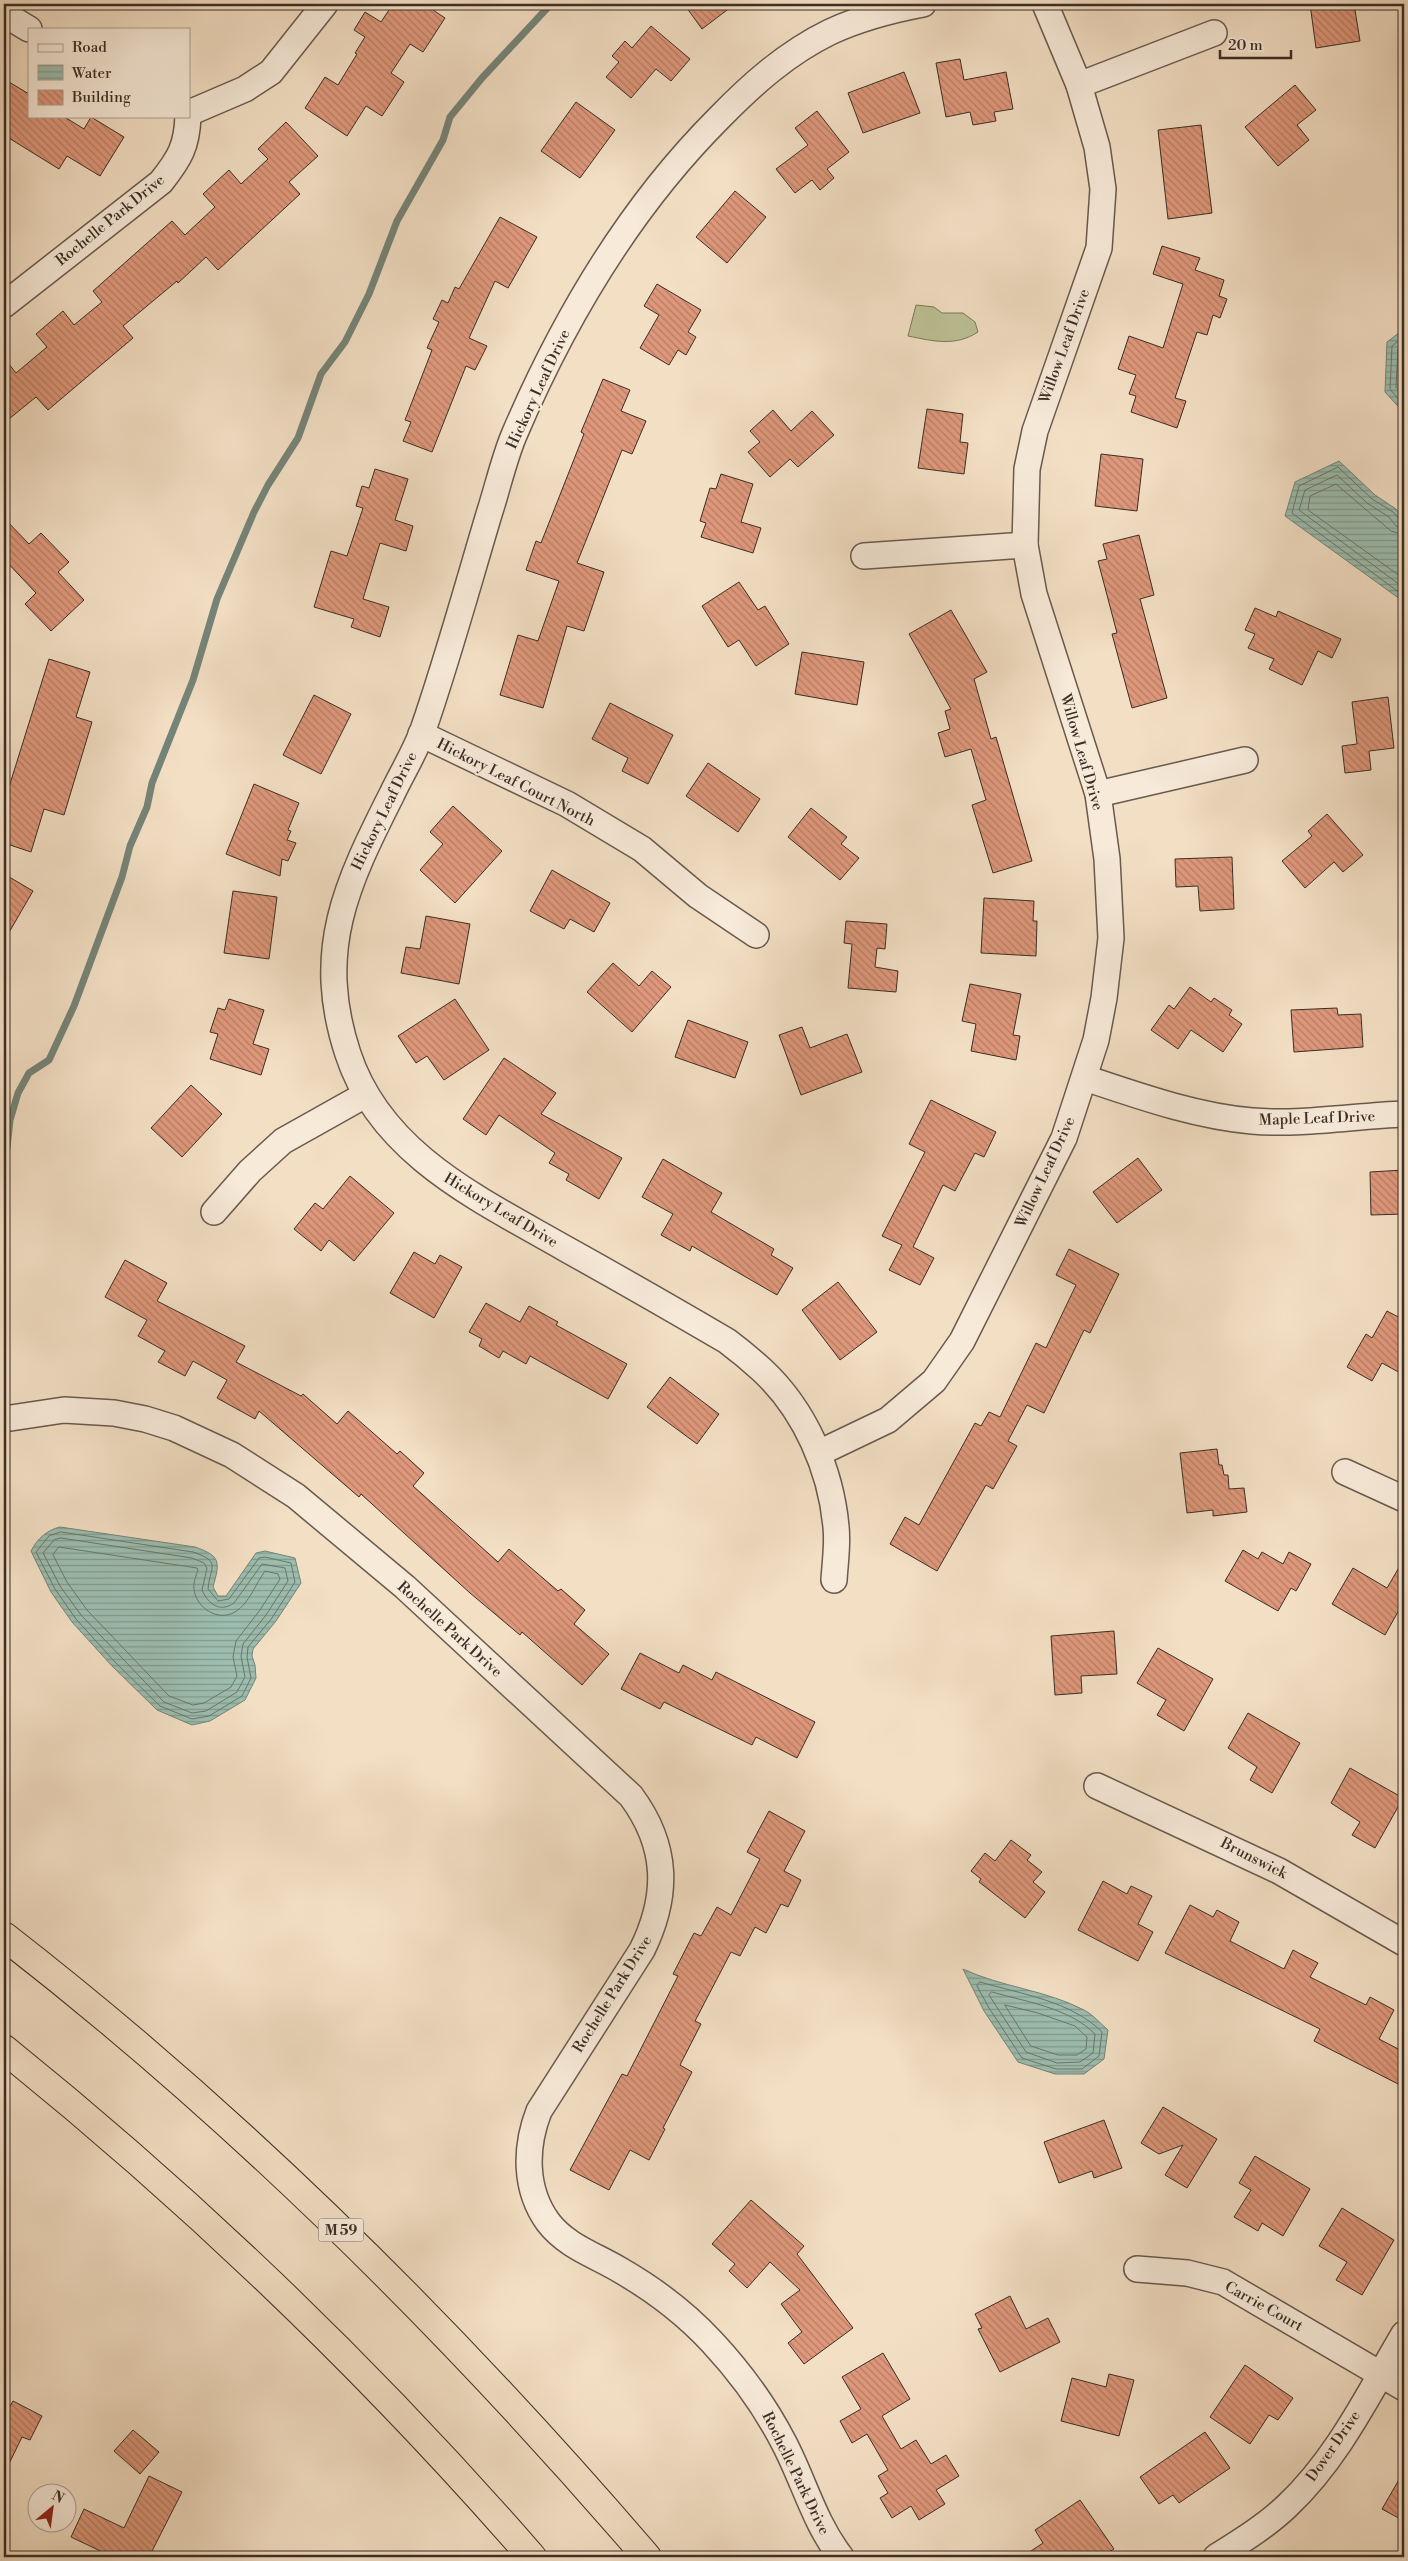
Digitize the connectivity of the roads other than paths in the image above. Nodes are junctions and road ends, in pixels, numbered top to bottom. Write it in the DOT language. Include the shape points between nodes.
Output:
graph roads {
  1 [pos="325,4"];
  2 [pos="923,4"];
  3 [pos="1045,4"];
  4 [pos="4,14"];
  5 [pos="28,28"];
  6 [pos="1214,33"];
  7 [pos="1079,86"];
  8 [pos="190,114"];
  9 [pos="188,118"];
  10 [pos="4,306"];
  11 [pos="1025,545"];
  12 [pos="864,556"];
  13 [pos="422,734"];
  14 [pos="1245,760"];
  15 [pos="1098,794"];
  16 [pos="756,935"];
  17 [pos="1085,1078"];
  18 [pos="365,1095"];
  19 [pos="1404,1114"];
  20 [pos="214,1212"];
  21 [pos="4,1419"];
  22 [pos="820,1453"];
  23 [pos="1344,1472"];
  24 [pos="1404,1499"];
  25 [pos="834,1580"];
  26 [pos="1097,1786"];
  27 [pos="1401,1933"];
  28 [pos="4,1936"];
  29 [pos="4,2049"];
  30 [pos="1137,2269"];
  31 [pos="1404,2334"];
  32 [pos="1381,2374"];
  33 [pos="1404,2388"];
  34 [pos="532,2557"];
  35 [pos="647,2557"];
  36 [pos="841,2557"];
  37 [pos="1216,2557"];
  1 -- 8 [label="street, Rochelle Park Drive" via="271,72 245,90"];
  2 -- 13 [label="street, Hickory Leaf Drive" via="884,11 830,32 781,61 691,145 601,264 575,309 513,438"];
  3 -- 7 [label="street, Willow Leaf Drive"];
  4 -- 5 [label="street"];
  6 -- 7 [label="street"];
  7 -- 11 [label="street, Willow Leaf Drive" via="1098,147 1103,190 1099,248 1034,431 1027,469"];
  9 -- 10 [label="street, Rochelle Park Drive" via="188,137 179,159 161,182"];
  11 -- 12 [label="street"];
  11 -- 15 [label="street, Willow Leaf Drive" via="1034,594"];
  13 -- 16 [label="street, Hickory Leaf Court North" via="567,804 642,849 698,896"];
  13 -- 18 [label="street, Hickory Leaf Drive" via="357,864 343,902 333,951 335,1005 348,1056"];
  14 -- 15 [label="street"];
  15 -- 17 [label="street, Willow Leaf Drive" via="1107,859 1111,938 1104,998"];
  17 -- 19 [label="street, Maple Leaf Drive" via="1193,1110 1253,1121"];
  17 -- 22 [label="street, Willow Leaf Drive" via="1064,1138 962,1341 934,1381 888,1420"];
  18 -- 20 [label="street" via="283,1141 250,1171"];
  18 -- 22 [label="street, Hickory Leaf Drive" via="386,1124 420,1159 461,1189 728,1340 764,1372 793,1408"];
  21 -- 36 [label="street, Rochelle Park Drive" via="64,1410 114,1413 174,1428 232,1455 296,1496 405,1588 631,1796 643,1812 659,1857 661,1897 654,1926 642,1950 539,2110 528,2153 530,2177 547,2221 559,2235 667,2302 710,2340 740,2374 759,2399 784,2443 819,2525"];
  22 -- 25 [label="street, Hickory Leaf Drive" via="831,1490 836,1528"];
  23 -- 24 [label="street"];
  26 -- 27 [label="street, Brunswick" via="1248,1854"];
  28 -- 35 [label="highway, M 59" via="171,2073 339,2227 469,2357"];
  29 -- 34 [label="highway" via="201,2216 298,2308 424,2437"];
  30 -- 32 [label="street, Carrie Court" via="1187,2273 1222,2282"];
  31 -- 32 [label="street, Dover Drive"];
  32 -- 33 [label="street, Carrie Court"];
  32 -- 37 [label="street, Dover Drive" via="1319,2472 1287,2506"];
}
